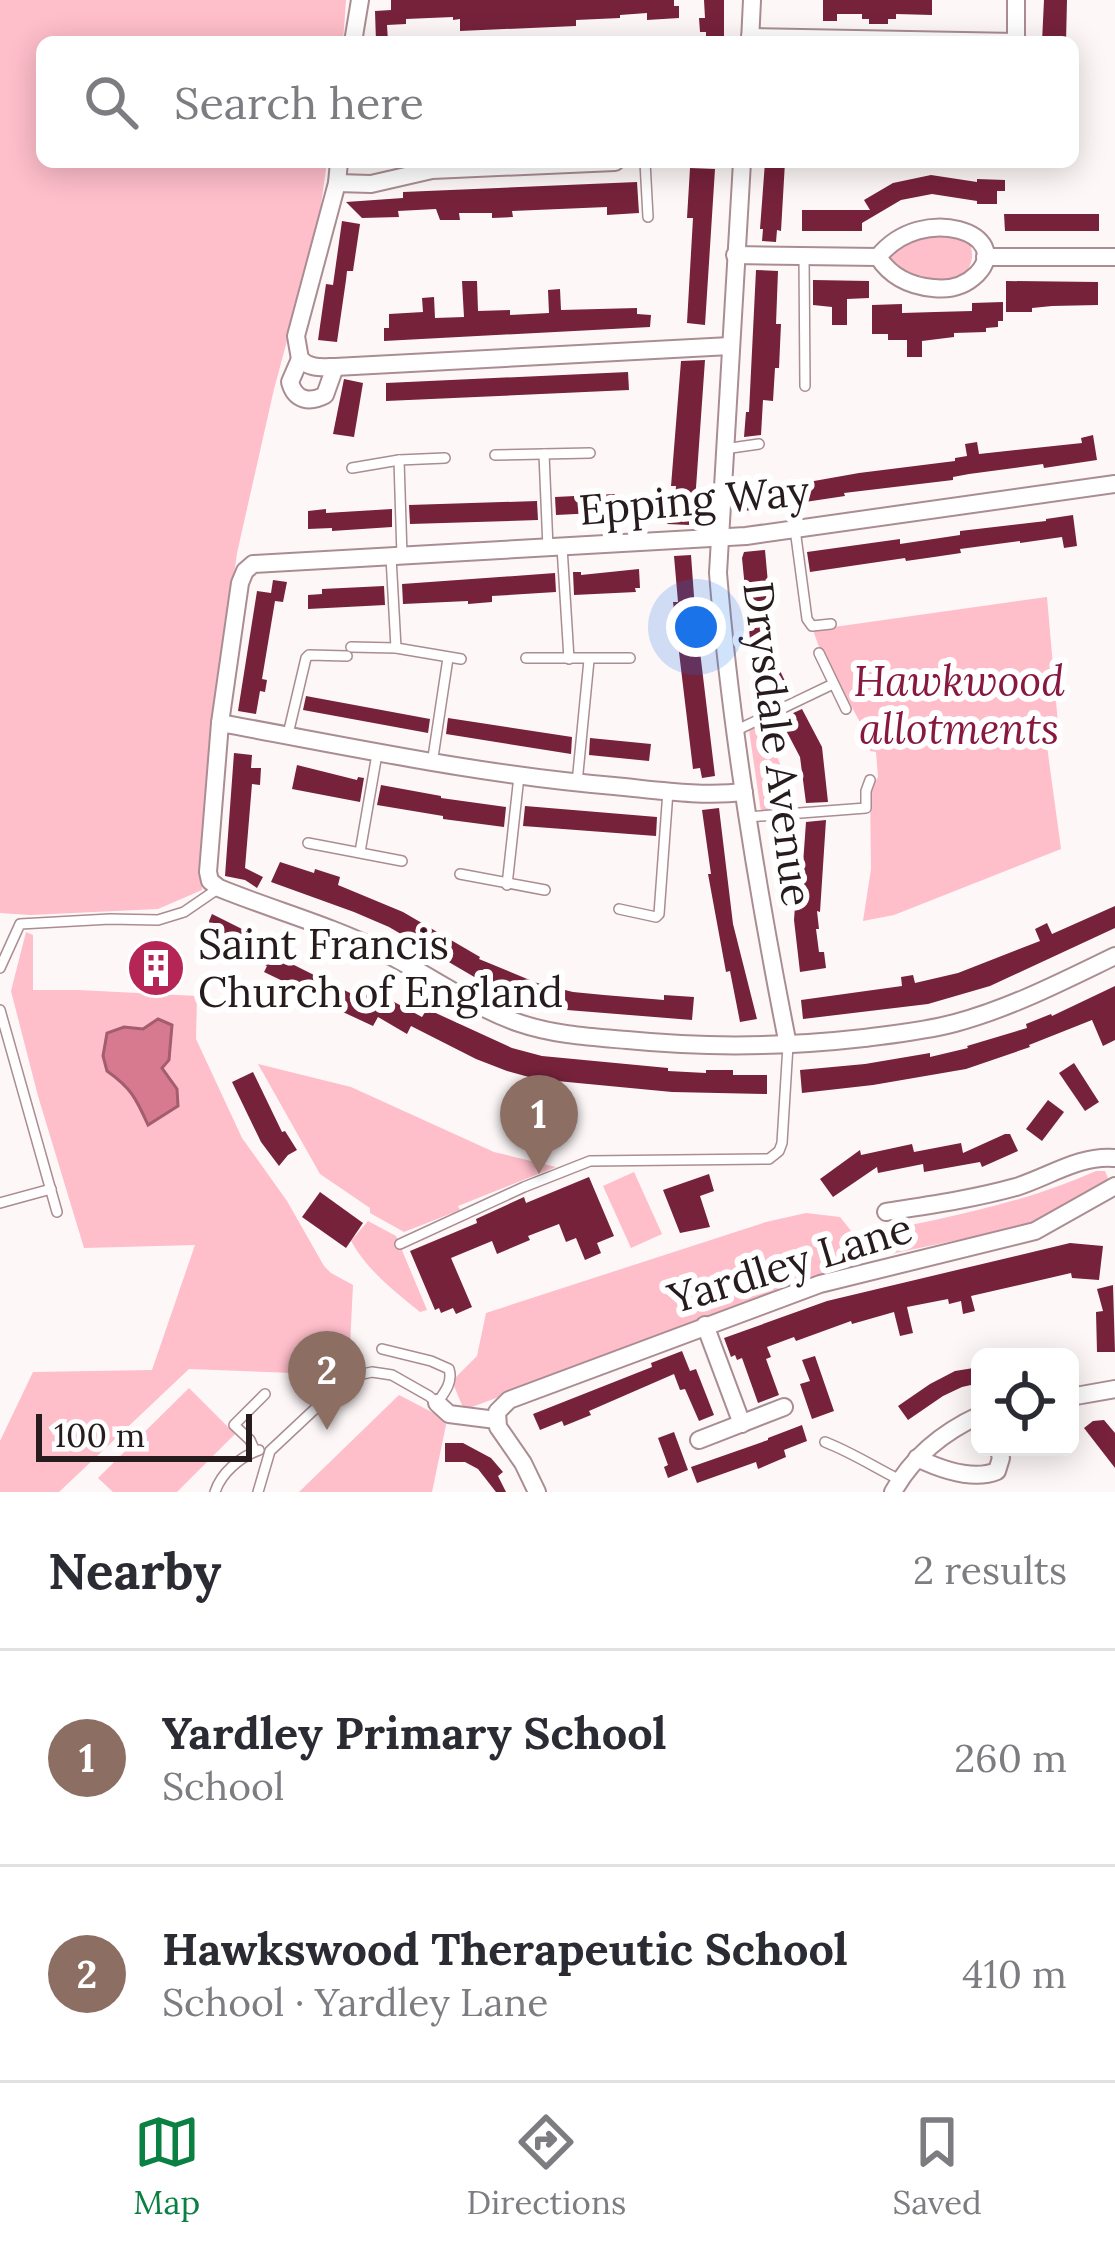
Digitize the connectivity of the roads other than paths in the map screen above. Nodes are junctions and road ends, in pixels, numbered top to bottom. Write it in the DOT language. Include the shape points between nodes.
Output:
graph roads {
  1 [pos="360,0"];
  2 [pos="752,0"];
  3 [pos="1016,0"];
  4 [pos="353,36"];
  5 [pos="750,36"];
  6 [pos="1016,36"];
  7 [pos="338,168"];
  8 [pos="478,168"];
  9 [pos="645,168"];
  10 [pos="742,168"];
  11 [pos="337,183"];
  12 [pos="647,217"];
  13 [pos="736,256"];
  14 [pos="804,256"];
  15 [pos="878,257"];
  16 [pos="985,257"];
  17 [pos="1115,257"];
  18 [pos="730,346"];
  19 [pos="300,359"];
  20 [pos="335,367"];
  21 [pos="806,386"];
  22 [pos="759,444"];
  23 [pos="724,449"];
  24 [pos="590,452"];
  25 [pos="544,454"];
  26 [pos="496,455"];
  27 [pos="445,458"];
  28 [pos="399,460"];
  29 [pos="352,468"];
  30 [pos="1115,484"];
  31 [pos="795,529"];
  32 [pos="718,538"];
  33 [pos="555,548"];
  34 [pos="397,556"];
  35 [pos="831,624"];
  36 [pos="396,648"];
  37 [pos="819,653"];
  38 [pos="448,658"];
  39 [pos="526,658"];
  40 [pos="630,658"];
  41 [pos="461,659"];
  42 [pos="569,659"];
  43 [pos="589,660"];
  44 [pos="833,684"];
  45 [pos="847,709"];
  46 [pos="220,723"];
  47 [pos="735,730"];
  48 [pos="288,735"];
  49 [pos="377,754"];
  50 [pos="432,764"];
  51 [pos="519,776"];
  52 [pos="869,780"];
  53 [pos="577,783"];
  54 [pos="668,791"];
  55 [pos="744,792"];
  56 [pos="747,817"];
  57 [pos="308,843"];
  58 [pos="360,852"];
  59 [pos="402,861"];
  60 [pos="460,874"];
  61 [pos="506,885"];
  62 [pos="224,890"];
  63 [pos="545,890"];
  64 [pos="619,909"];
  65 [pos="1115,956"];
  66 [pos="0,968"];
  67 [pos="0,1010"];
  68 [pos="788,1045"];
  69 [pos="13,1059"];
  70 [pos="0,1062"];
  71 [pos="1114,1157"];
  72 [pos="1115,1185"];
  73 [pos="51,1190"];
  74 [pos="0,1203"];
  75 [pos="57,1211"];
  76 [pos="886,1213"];
  77 [pos="400,1244"];
  78 [pos="705,1324"];
  79 [pos="382,1349"];
  80 [pos="1115,1389"];
  81 [pos="265,1394"];
  82 [pos="1079,1395"];
  83 [pos="437,1403"];
  84 [pos="784,1407"];
  85 [pos="971,1419"];
  86 [pos="742,1424"];
  87 [pos="499,1427"];
  88 [pos="699,1440"];
  89 [pos="825,1442"];
  90 [pos="255,1451"];
  91 [pos="270,1451"];
  92 [pos="1000,1456"];
  93 [pos="917,1458"];
  94 [pos="897,1486"];
  95 [pos="213,1491"];
  96 [pos="258,1492"];
  97 [pos="536,1492"];
  1 -- 4 [label="street"];
  2 -- 5 [label="street"];
  3 -- 6 [label="street"];
  7 -- 11 [label="street"];
  8 -- 11 [label="street"];
  9 -- 12 [label="lane"];
  10 -- 13 [label="street, Drysdale Avenue"];
  11 -- 19 [label="street" via="296,336"];
  13 -- 14 [label="street"];
  13 -- 18 [label="street, Drysdale Avenue"];
  14 -- 15 [label="street"];
  14 -- 21 [label="lane"];
  15 -- 16 [label="street" via="904,235 945,226 971,233"];
  15 -- 16 [label="street" via="899,278 937,289 971,280"];
  16 -- 17 [label="street"];
  18 -- 20 [label="street"];
  18 -- 23 [label="street, Drysdale Avenue"];
  19 -- 20 [label="street"];
  19 -- 20 [label="street" via="290,382 306,400 325,395"];
  22 -- 23 [label="lane"];
  23 -- 32 [label="street, Drysdale Avenue"];
  24 -- 25 [label="lane"];
  25 -- 26 [label="lane"];
  25 -- 33 [label="lane"];
  27 -- 28 [label="lane"];
  28 -- 29 [label="lane"];
  28 -- 34 [label="lane"];
  30 -- 31 [label="street, Epping Way"];
  31 -- 32 [label="street, Epping Way"];
  31 -- 35 [label="lane" via="808,619"];
  32 -- 33 [label="street, Epping Way"];
  32 -- 47 [label="street, Drysdale Avenue"];
  33 -- 34 [label="street, Epping Way"];
  33 -- 42 [label="lane"];
  34 -- 36 [label="lane"];
  34 -- 46 [label="street, Epping Way" via="253,564 245,571"];
  36 -- 38 [label="lane"];
  36 -- 48 [label="lane" via="308,655"];
  37 -- 44 [label="lane"];
  38 -- 41 [label="lane"];
  38 -- 50 [label="lane"];
  39 -- 42 [label="lane"];
  40 -- 43 [label="lane"];
  42 -- 43 [label="lane"];
  43 -- 53 [label="lane"];
  44 -- 45 [label="lane"];
  44 -- 47 [label="lane"];
  46 -- 48 [label="street"];
  46 -- 62 [label="street" via="208,872"];
  47 -- 55 [label="street, Drysdale Avenue"];
  48 -- 49 [label="street"];
  49 -- 50 [label="street"];
  49 -- 58 [label="lane"];
  50 -- 51 [label="street"];
  51 -- 53 [label="street"];
  51 -- 61 [label="lane"];
  52 -- 56 [label="lane" via="866,808"];
  53 -- 54 [label="street"];
  54 -- 55 [label="street"];
  54 -- 64 [label="lane" via="659,914"];
  55 -- 56 [label="street, Drysdale Avenue"];
  56 -- 68 [label="street, Drysdale Avenue"];
  57 -- 58 [label="lane"];
  58 -- 59 [label="lane"];
  60 -- 61 [label="lane"];
  61 -- 63 [label="lane"];
  62 -- 66 [label="lane" via="158,920 20,924"];
  62 -- 68 [label="street" via="380,950 521,1024 672,1044"];
  65 -- 68 [label="street" via="952,1024"];
  67 -- 69 [label="lane"];
  68 -- 77 [label="lane" via="782,1144 769,1159 590,1161"];
  69 -- 70 [label="lane"];
  69 -- 73 [label="lane"];
  71 -- 72 [label="street, Yardley Lane"];
  71 -- 76 [label="street, Yardley Lane" via="975,1198"];
  72 -- 78 [label="street, Yardley Lane" via="1035,1231 834,1280"];
  73 -- 74 [label="lane"];
  73 -- 75 [label="lane"];
  78 -- 86 [label="street"];
  78 -- 87 [label="street, Yardley Lane" via="509,1400"];
  79 -- 83 [label="lane" via="449,1369"];
  80 -- 82 [label="street"];
  81 -- 90 [label="lane" via="233,1425"];
  83 -- 87 [label="street" via="448,1414"];
  83 -- 91 [label="lane" via="392,1375 349,1377"];
  84 -- 86 [label="street"];
  85 -- 93 [label="street"];
  86 -- 88 [label="street"];
  87 -- 97 [label="street"];
  89 -- 94 [label="lane" via="861,1456"];
  90 -- 91 [label="lane"];
  90 -- 95 [label="lane"];
  91 -- 96 [label="lane"];
  92 -- 93 [label="street" via="997,1471 982,1476"];
  93 -- 94 [label="street"];
}
